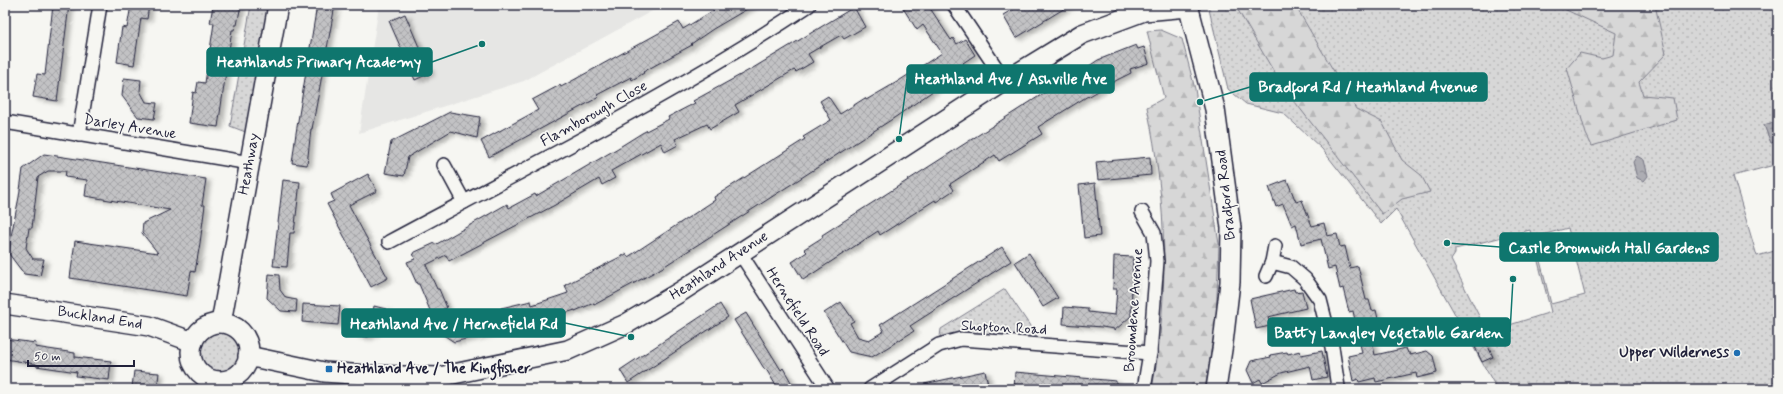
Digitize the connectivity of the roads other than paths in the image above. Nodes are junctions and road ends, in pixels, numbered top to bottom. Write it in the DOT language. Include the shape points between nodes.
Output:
graph roads {
  1 [pos="100,5"];
  2 [pos="278,5"];
  3 [pos="809,5"];
  4 [pos="954,5"];
  5 [pos="1188,6"];
  6 [pos="1148,8"];
  7 [pos="1006,81"];
  8 [pos="5,122"];
  9 [pos="5,126"];
  10 [pos="79,135"];
  11 [pos="250,163"];
  12 [pos="444,165"];
  13 [pos="464,202"];
  14 [pos="1142,212"];
  15 [pos="390,242"];
  16 [pos="1274,246"];
  17 [pos="740,253"];
  18 [pos="1272,262"];
  19 [pos="1266,276"];
  20 [pos="5,304"];
  21 [pos="221,323"];
  22 [pos="193,342"];
  23 [pos="1150,353"];
  24 [pos="248,356"];
  25 [pos="216,385"];
  26 [pos="828,389"];
  27 [pos="870,389"];
  28 [pos="1144,389"];
  29 [pos="1216,389"];
  30 [pos="1340,389"];
  1 -- 10 [label="street"];
  2 -- 11 [label="street, Heathway"];
  3 -- 13 [label="street, Flamborough Close" via="647,103"];
  4 -- 7 [label="street"];
  5 -- 6 [label="street, Heathland Avenue"];
  5 -- 29 [label="street, Bradford Road" via="1215,109 1232,228 1230,282"];
  6 -- 7 [label="street, Heathland Avenue" via="1082,34"];
  7 -- 17 [label="street, Heathland Avenue"];
  8 -- 9 [label="street"];
  8 -- 10 [label="street, Darley Avenue"];
  10 -- 11 [label="street, Darley Avenue"];
  11 -- 21 [label="street, Heathway"];
  12 -- 13 [label="street"];
  13 -- 15 [label="street, Flamborough Close"];
  14 -- 23 [label="street, Broomdene Avenue" via="1154,233 1157,261"];
  16 -- 18 [label="street"];
  17 -- 24 [label="street, Heathland Avenue" via="626,324 568,350 467,372 439,377 352,375 324,372"];
  17 -- 26 [label="street, Hernefield Road"];
  18 -- 19 [label="street"];
  18 -- 30 [label="street" via="1291,267 1305,279 1320,300"];
  20 -- 22 [label="street, Buckland End" via="149,326"];
  21 -- 22 [label="street" via="204,328"];
  21 -- 24 [label="street" via="233,326 242,334 248,344"];
  22 -- 25 [label="street" via="191,355 195,367"];
  23 -- 27 [label="street, Shopton Road" via="961,339 938,345"];
  23 -- 28 [label="street, Broomdene Avenue"];
  24 -- 25 [label="street" via="245,367 237,375"];
}
